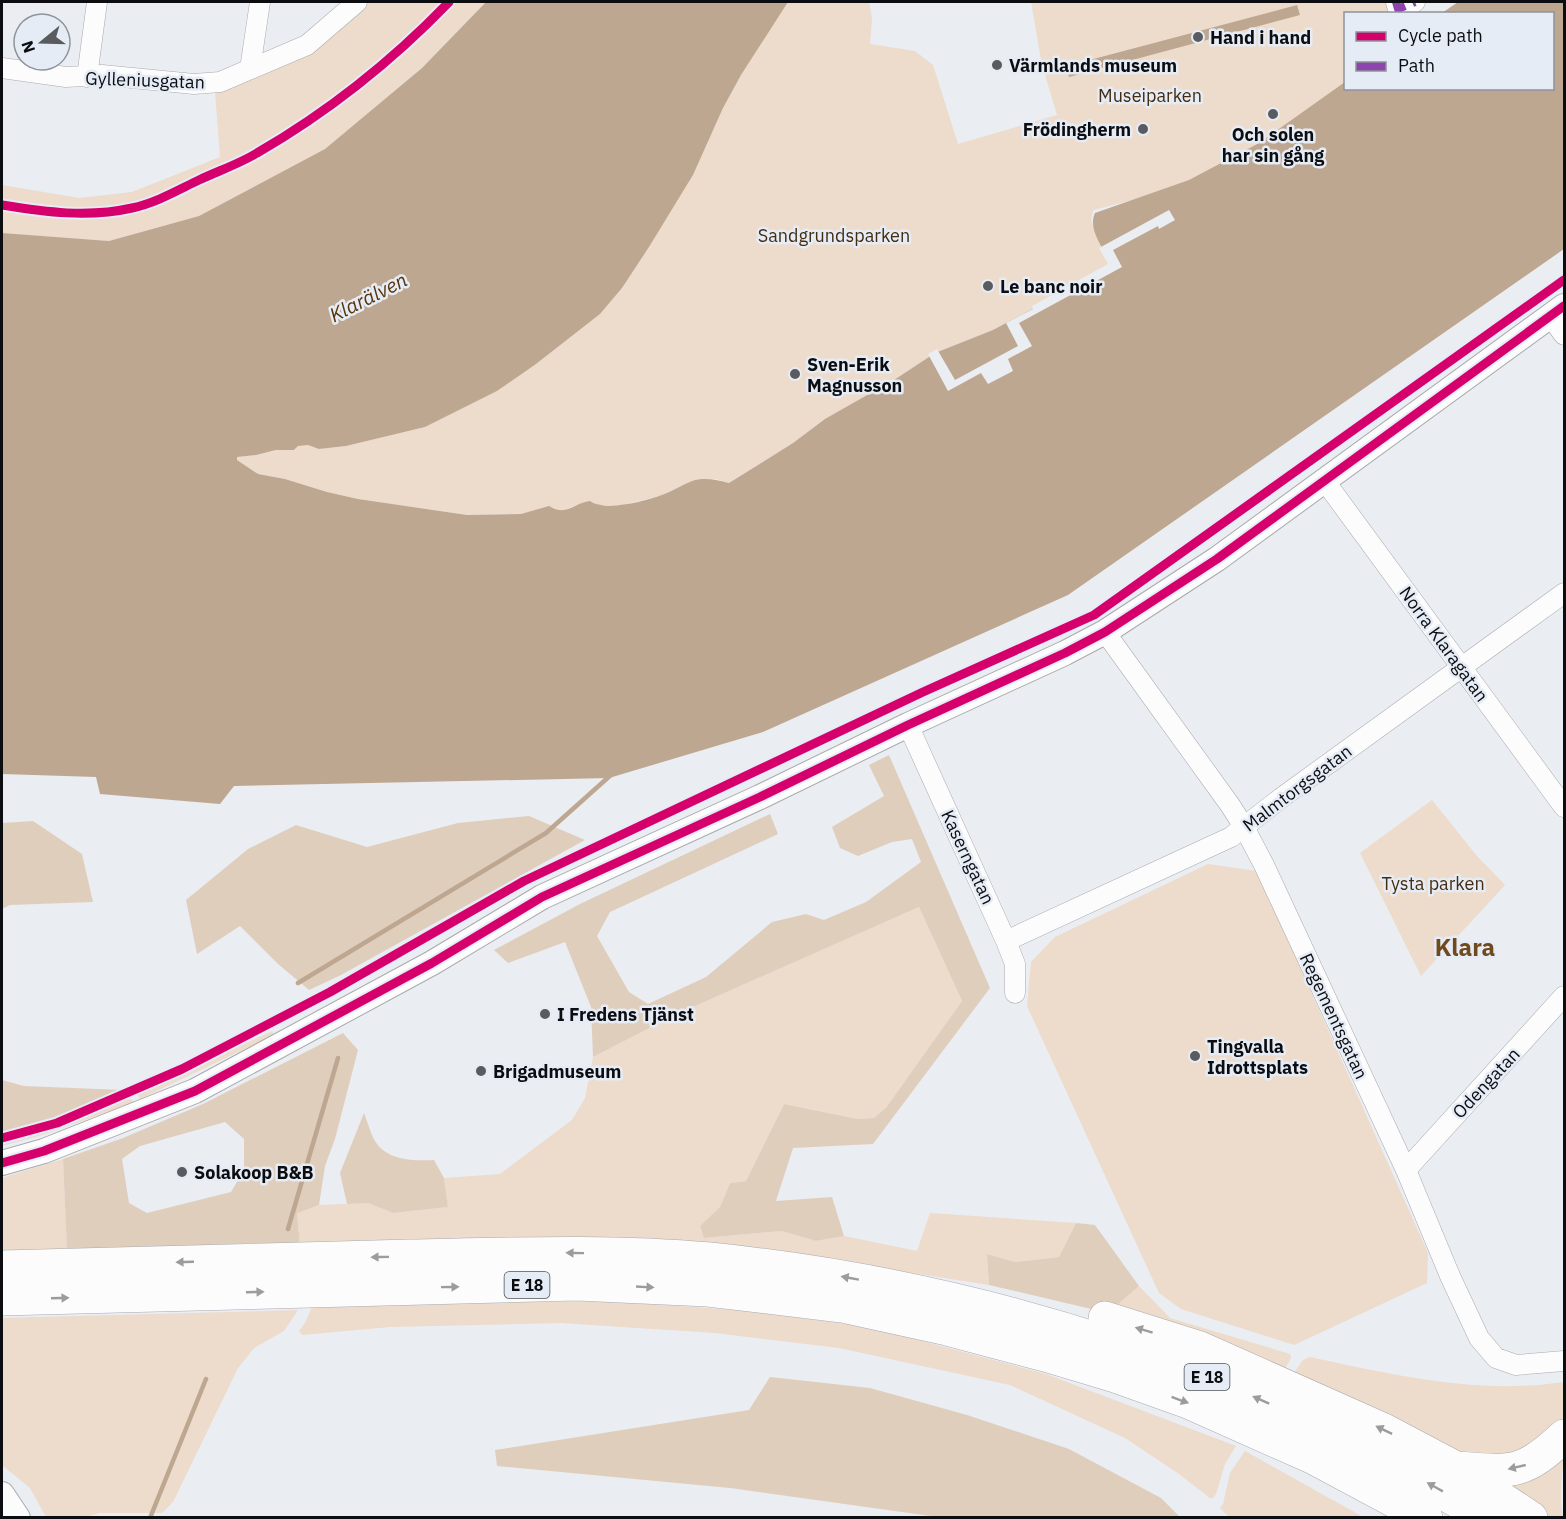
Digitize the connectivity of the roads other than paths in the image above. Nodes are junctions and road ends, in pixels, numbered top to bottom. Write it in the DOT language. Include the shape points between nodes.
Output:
graph roads {
  1 [pos="97,2"];
  2 [pos="260,2"];
  3 [pos="357,2"];
  4 [pos="2,68"];
  5 [pos="250,69"];
  6 [pos="87,77"];
  7 [pos="1560,320"];
  8 [pos="1324,480"];
  9 [pos="1564,592"];
  10 [pos="1105,632"];
  11 [pos="1461,668"];
  12 [pos="908,725"];
  13 [pos="1564,807"];
  14 [pos="1245,827"];
  15 [pos="1006,941"];
  16 [pos="1015,993"];
  17 [pos="1564,996"];
  18 [pos="2,1163"];
  19 [pos="1406,1170"];
  20 [pos="2,1267"];
  21 [pos="907,1288"];
  22 [pos="2,1299"];
  23 [pos="1564,1361"];
  24 [pos="1564,1436"];
  25 [pos="1314,1458"];
  26 [pos="1454,1467"];
  27 [pos="2,1494"];
  28 [pos="18,1518"];
  29 [pos="1394,1518"];
  30 [pos="1426,1518"];
  31 [pos="1485,1518"];
  32 [pos="1531,1518"];
  1 -- 6 [label="street"];
  2 -- 5 [label="street"];
  3 -- 5 [label="street, Gylleniusgatan" via="307,45"];
  4 -- 6 [label="street, Gylleniusgatan"];
  5 -- 6 [label="street, Gylleniusgatan" via="220,82 194,84"];
  7 -- 8 [label="street"];
  8 -- 10 [label="street" via="1217,559"];
  8 -- 11 [label="street, Norra Klaragatan"];
  9 -- 11 [label="street, Malmtorgsgatan"];
  10 -- 12 [label="street"];
  10 -- 14 [label="street, Regementsgatan"];
  11 -- 13 [label="street, Norra Klaragatan"];
  11 -- 14 [label="street, Malmtorgsgatan"];
  12 -- 15 [label="street, Kaserngatan"];
  12 -- 18 [label="street" via="542,897 432,963 195,1091 44,1151"];
  14 -- 15 [label="street, Malmtorgsgatan" via="1200,853"];
  14 -- 19 [label="street, Regementsgatan"];
  15 -- 16 [label="street, Kaserngatan" via="1015,964"];
  17 -- 19 [label="street, Odengatan"];
  19 -- 23 [label="street, Regementsgatan" via="1479,1338 1496,1358 1516,1365"];
  21 -- 20 [label="highway, E 18, one-way" via="709,1259 575,1252"];
  26 -- 21 [label="highway, one-way" via="1264,1375 1161,1335 1081,1311 1008,1298"];
  31 -- 21 [label="highway, E 18, one-way" via="1328,1430 1190,1370 1009,1312"];
  22 -- 25 [label="highway, E 18, one-way" via="577,1284 708,1290 842,1306 947,1329 1115,1376 1188,1402"];
  24 -- 26 [label="highway, one-way" via="1522,1467 1498,1471"];
  25 -- 29 [label="highway"];
  25 -- 30 [label="highway, E 18"];
  26 -- 32 [label="highway"];
  27 -- 28 [label="street"];
}
